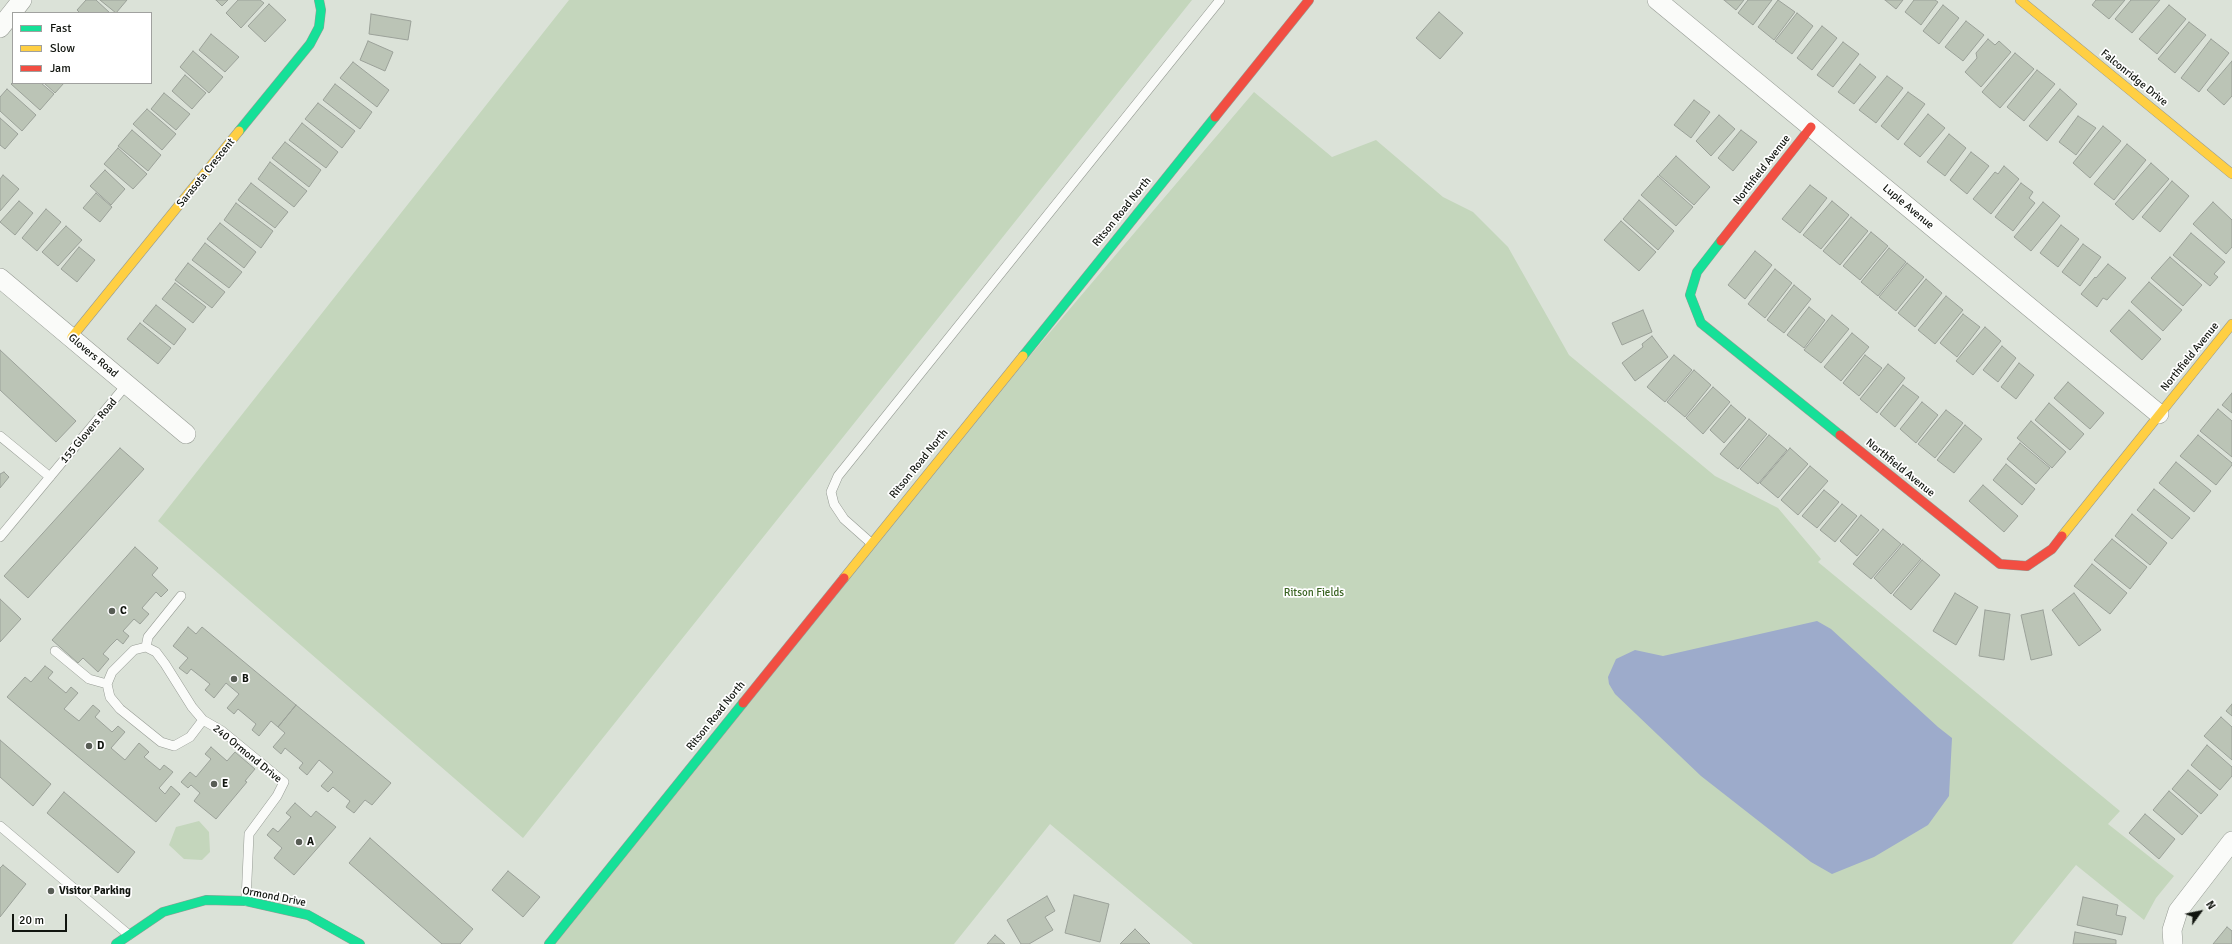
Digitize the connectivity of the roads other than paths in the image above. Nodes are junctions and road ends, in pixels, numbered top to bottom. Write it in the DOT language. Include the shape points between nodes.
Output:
graph roads {
  1 [pos="22,0"];
  2 [pos="319,0"];
  3 [pos="1220,0"];
  4 [pos="1309,0"];
  5 [pos="1657,0"];
  6 [pos="2020,0"];
  7 [pos="13,12"];
  8 [pos="12,13"];
  9 [pos="0,28"];
  10 [pos="1811,127"];
  11 [pos="2232,174"];
  12 [pos="0,278"];
  13 [pos="2232,324"];
  14 [pos="72,337"];
  15 [pos="127,384"];
  16 [pos="2159,414"];
  17 [pos="186,434"];
  18 [pos="0,436"];
  19 [pos="50,477"];
  20 [pos="0,537"];
  21 [pos="871,543"];
  22 [pos="180,596"];
  23 [pos="146,646"];
  24 [pos="55,651"];
  25 [pos="107,684"];
  26 [pos="203,720"];
  27 [pos="2,832"];
  28 [pos="2232,842"];
  29 [pos="246,901"];
  30 [pos="129,935"];
  31 [pos="116,944"];
  32 [pos="359,944"];
  33 [pos="549,944"];
  34 [pos="2173,944"];
  1 -- 7 [label="street"];
  2 -- 14 [label="street, Sarasota Crescent" via="319,27 310,44"];
  3 -- 21 [label="lane" via="838,476 831,492 834,504 844,519"];
  4 -- 21 [label="street, Ritson Road North"];
  5 -- 10 [label="street, Luple Avenue"];
  6 -- 11 [label="street, Falconridge Drive"];
  8 -- 9 [label="street"];
  10 -- 16 [label="street, Luple Avenue"];
  10 -- 16 [label="street, Northfield Avenue" via="1697,272 1690,295 1701,323 2000,564 2027,566 2052,549"];
  12 -- 14 [label="street, Glovers Road"];
  13 -- 16 [label="street, Northfield Avenue"];
  14 -- 15 [label="street, Glovers Road"];
  15 -- 17 [label="street, Glovers Road"];
  15 -- 19 [label="lane, 155 Glovers Road"];
  18 -- 19 [label="lane"];
  19 -- 20 [label="lane, 155 Glovers Road"];
  21 -- 33 [label="street, Ritson Road North"];
  22 -- 23 [label="lane" via="148,637"];
  23 -- 25 [label="lane" via="134,650 112,672"];
  23 -- 26 [label="lane, 240 Ormond Drive" via="156,652"];
  24 -- 25 [label="lane" via="89,679"];
  25 -- 26 [label="lane, 240 Ormond Drive" via="110,697 120,709 162,742 174,746 190,736"];
  26 -- 29 [label="lane, 240 Ormond Drive" via="222,732 284,782 277,796 249,834"];
  27 -- 30 [label="lane"];
  28 -- 34 [label="street" via="2178,911 2172,930"];
  29 -- 30 [label="street, Ormond Drive" via="206,900 163,912"];
  29 -- 32 [label="street, Ormond Drive" via="308,915"];
  30 -- 31 [label="street, Ormond Drive"];
}
